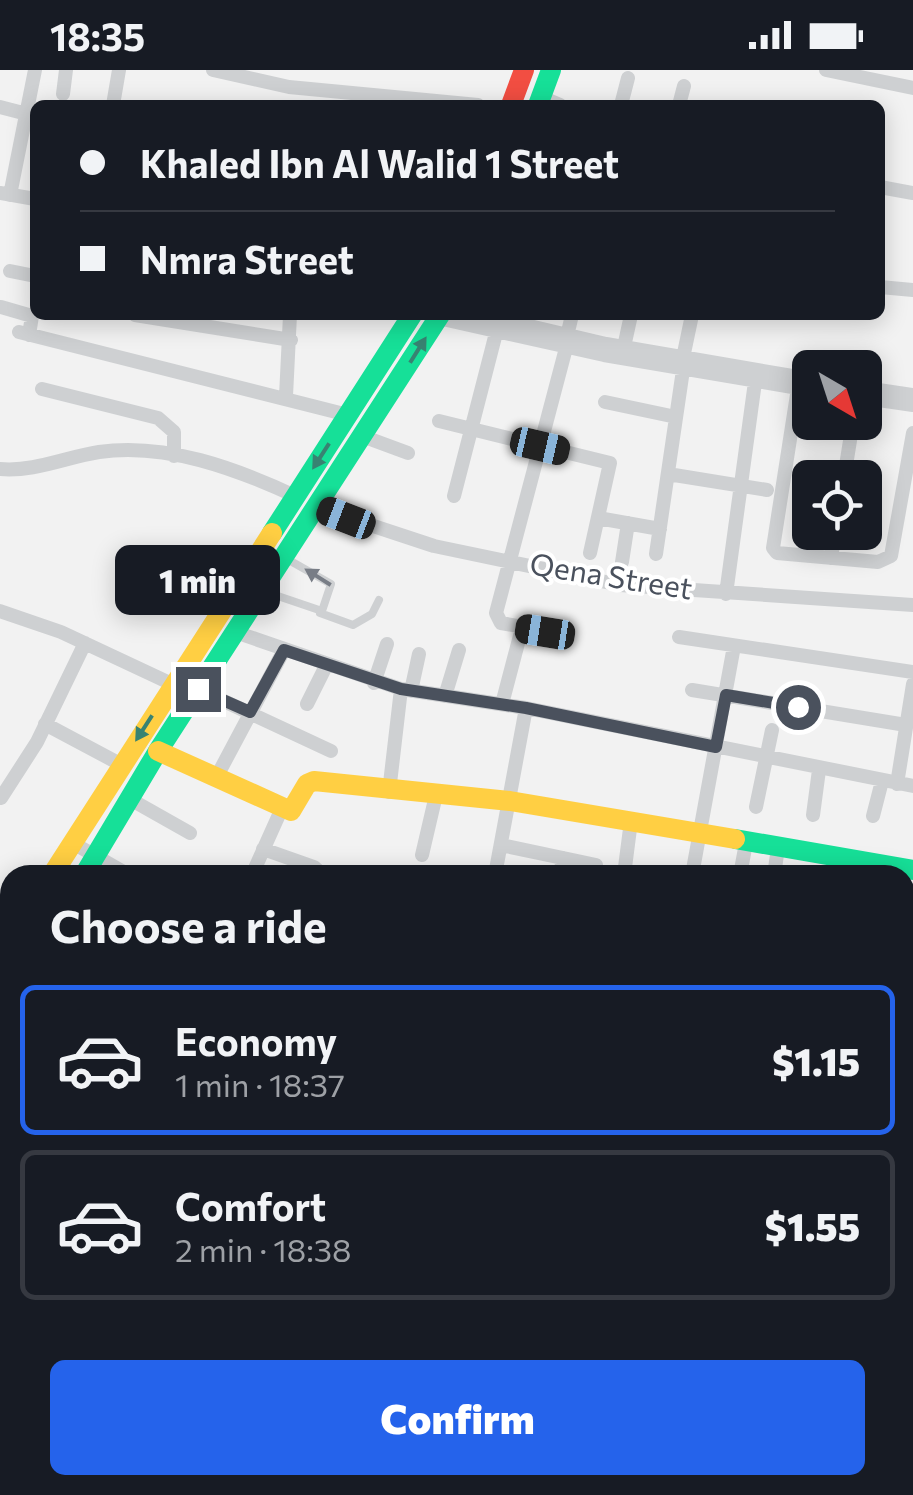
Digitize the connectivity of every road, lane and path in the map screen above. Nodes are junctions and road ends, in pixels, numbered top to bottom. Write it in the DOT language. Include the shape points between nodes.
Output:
graph roads {
  1 [pos="66,70"];
  2 [pos="119,70"];
  3 [pos="213,70"];
  4 [pos="524,70"];
  5 [pos="551,70"];
  6 [pos="826,70"];
  7 [pos="35,72"];
  8 [pos="236,73"];
  9 [pos="628,78"];
  10 [pos="684,86"];
  11 [pos="913,88"];
  12 [pos="63,94"];
  13 [pos="31,100"];
  14 [pos="114,100"];
  15 [pos="426,100"];
  16 [pos="513,100"];
  17 [pos="546,100"];
  18 [pos="622,100"];
  19 [pos="680,100"];
  20 [pos="0,107"];
  21 [pos="28,125"];
  22 [pos="885,188"];
  23 [pos="5,194"];
  24 [pos="913,194"];
  25 [pos="30,198"];
  26 [pos="10,271"];
  27 [pos="30,275"];
  28 [pos="885,287"];
  29 [pos="913,290"];
  30 [pos="0,308"];
  31 [pos="166,320"];
  32 [pos="290,320"];
  33 [pos="409,320"];
  34 [pos="436,320"];
  35 [pos="452,320"];
  36 [pos="520,320"];
  37 [pos="571,320"];
  38 [pos="630,320"];
  39 [pos="691,320"];
  40 [pos="496,333"];
  41 [pos="291,340"];
  42 [pos="566,342"];
  43 [pos="624,347"];
  44 [pos="684,364"];
  45 [pos="755,382"];
  46 [pos="792,383"];
  47 [pos="792,385"];
  48 [pos="42,389"];
  49 [pos="882,392"];
  50 [pos="286,396"];
  51 [pos="882,399"];
  52 [pos="911,400"];
  53 [pos="605,402"];
  54 [pos="348,415"];
  55 [pos="676,417"];
  56 [pos="439,421"];
  57 [pos="472,429"];
  58 [pos="913,433"];
  59 [pos="362,436"];
  60 [pos="795,440"];
  61 [pos="540,446"];
  62 [pos="408,454"];
  63 [pos="174,456"];
  64 [pos="0,469"];
  65 [pos="668,474"];
  66 [pos="741,486"];
  67 [pos="767,490"];
  68 [pos="295,496"];
  69 [pos="454,496"];
  70 [pos="316,506"];
  71 [pos="598,518"];
  72 [pos="628,524"];
  73 [pos="660,529"];
  74 [pos="832,550"];
  75 [pos="590,553"];
  76 [pos="656,554"];
  77 [pos="284,557"];
  78 [pos="831,558"];
  79 [pos="510,560"];
  80 [pos="622,562"];
  81 [pos="262,590"];
  82 [pos="726,594"];
  83 [pos="379,600"];
  84 [pos="913,605"];
  85 [pos="0,610"];
  86 [pos="320,612"];
  87 [pos="522,628"];
  88 [pos="235,632"];
  89 [pos="568,635"];
  90 [pos="679,637"];
  91 [pos="85,642"];
  92 [pos="388,644"];
  93 [pos="734,646"];
  94 [pos="284,650"];
  95 [pos="459,650"];
  96 [pos="420,654"];
  97 [pos="326,666"];
  98 [pos="913,672"];
  99 [pos="374,682"];
  100 [pos="172,684"];
  101 [pos="913,684"];
  102 [pos="198,689"];
  103 [pos="406,690"];
  104 [pos="692,690"];
  105 [pos="726,695"];
  106 [pos="446,696"];
  107 [pos="307,704"];
  108 [pos="502,704"];
  109 [pos="526,708"];
  110 [pos="250,712"];
  111 [pos="45,724"];
  112 [pos="906,725"];
  113 [pos="772,730"];
  114 [pos="716,747"];
  115 [pos="158,751"];
  116 [pos="331,751"];
  117 [pos="765,757"];
  118 [pos="120,764"];
  119 [pos="819,770"];
  120 [pos="216,778"];
  121 [pos="889,782"];
  122 [pos="913,786"];
  123 [pos="389,792"];
  124 [pos="436,795"];
  125 [pos="1,798"];
  126 [pos="128,798"];
  127 [pos="510,801"];
  128 [pos="756,807"];
  129 [pos="282,808"];
  130 [pos="813,815"];
  131 [pos="873,816"];
  132 [pos="631,821"];
  133 [pos="190,833"];
  134 [pos="700,833"];
  135 [pos="71,842"];
  136 [pos="746,843"];
  137 [pos="501,845"];
  138 [pos="778,848"];
  139 [pos="263,849"];
  140 [pos="422,855"];
  141 [pos="94,856"];
  142 [pos="563,858"];
  143 [pos="58,865"];
  144 [pos="89,865"];
  145 [pos="111,865"];
  146 [pos="256,865"];
  147 [pos="299,865"];
  148 [pos="496,865"];
  149 [pos="562,865"];
  150 [pos="596,865"];
  151 [pos="625,865"];
  152 [pos="694,865"];
  153 [pos="742,865"];
  154 [pos="775,865"];
  155 [pos="830,865"];
  1 -- 12 [label="street"];
  2 -- 14 [label="street"];
  3 -- 8 [label="street"];
  4 -- 16 [label="main road"];
  5 -- 17 [label="main road"];
  6 -- 11 [label="street"];
  7 -- 13 [label="street"];
  8 -- 15 [label="street" via="289,87"];
  9 -- 18 [label="street"];
  10 -- 19 [label="street"];
  20 -- 21 [label="street"];
  21 -- 23 [label="street"];
  22 -- 24 [label="street"];
  23 -- 25 [label="street"];
  26 -- 27 [label="street"];
  28 -- 29 [label="street"];
  30 -- 50 [label="street" via="30,314 24,334"];
  31 -- 41 [label="street"];
  32 -- 41 [label="street"];
  33 -- 54 [label="main road"];
  59 -- 34 [label="main road, one-way"];
  35 -- 40 [label="street"];
  36 -- 42 [label="street"];
  37 -- 42 [label="street"];
  38 -- 43 [label="street"];
  39 -- 44 [label="street"];
  40 -- 42 [label="street"];
  40 -- 57 [label="street"];
  41 -- 50 [label="street"];
  42 -- 43 [label="street"];
  42 -- 44 [label="street"];
  42 -- 61 [label="street"];
  43 -- 44 [label="street"];
  44 -- 45 [label="street"];
  44 -- 46 [label="street"];
  44 -- 55 [label="street"];
  45 -- 47 [label="street"];
  45 -- 66 [label="street"];
  48 -- 63 [label="street" via="158,418 174,432"];
  49 -- 52 [label="street"];
  50 -- 54 [label="street"];
  51 -- 52 [label="street"];
  53 -- 55 [label="street"];
  54 -- 68 [label="main road, one-way"];
  55 -- 65 [label="street"];
  56 -- 57 [label="street"];
  57 -- 61 [label="street"];
  57 -- 69 [label="street"];
  58 -- 78 [label="street" via="892,556 878,562"];
  59 -- 62 [label="street"];
  59 -- 70 [label="main road"];
  60 -- 78 [label="street" via="774,548"];
  61 -- 71 [label="street" via="610,463"];
  61 -- 79 [label="street"];
  63 -- 64 [label="street" via="114,451"];
  63 -- 68 [label="street" via="228,468"];
  65 -- 66 [label="street"];
  65 -- 73 [label="street"];
  66 -- 67 [label="street"];
  66 -- 82 [label="street"];
  68 -- 100 [label="main road"];
  70 -- 77 [label="main road"];
  70 -- 79 [label="street, Qena Street" via="404,538"];
  71 -- 72 [label="street"];
  71 -- 75 [label="street"];
  72 -- 73 [label="street"];
  72 -- 80 [label="street"];
  73 -- 76 [label="street"];
  74 -- 78 [label="street"];
  77 -- 81 [label="main road"];
  86 -- 77 [label="lane, one-way" via="331,584"];
  79 -- 82 [label="street, Qena Street" via="620,585"];
  79 -- 87 [label="street" via="496,614 501,623"];
  81 -- 86 [label="lane"];
  81 -- 88 [label="main road"];
  82 -- 84 [label="street, Qena Street"];
  83 -- 86 [label="lane" via="372,614 353,625"];
  85 -- 91 [label="street"];
  87 -- 89 [label="street"];
  87 -- 108 [label="street"];
  88 -- 94 [label="street"];
  88 -- 102 [label="main road"];
  90 -- 93 [label="street"];
  91 -- 100 [label="street"];
  91 -- 111 [label="street"];
  92 -- 99 [label="street"];
  93 -- 98 [label="street"];
  93 -- 105 [label="street"];
  94 -- 97 [label="street"];
  94 -- 110 [label="street"];
  95 -- 106 [label="street"];
  96 -- 103 [label="street"];
  97 -- 99 [label="street"];
  97 -- 107 [label="street"];
  99 -- 103 [label="street"];
  100 -- 118 [label="main road, one-way"];
  101 -- 112 [label="street"];
  102 -- 110 [label="street"];
  102 -- 115 [label="main road"];
  103 -- 106 [label="street"];
  103 -- 123 [label="street"];
  104 -- 105 [label="street"];
  105 -- 112 [label="street"];
  105 -- 114 [label="street"];
  106 -- 108 [label="street"];
  108 -- 109 [label="street"];
  109 -- 114 [label="street"];
  109 -- 127 [label="street"];
  110 -- 116 [label="street"];
  110 -- 120 [label="street"];
  111 -- 118 [label="street"];
  111 -- 125 [label="street"];
  112 -- 121 [label="street"];
  113 -- 117 [label="street"];
  114 -- 117 [label="street"];
  114 -- 134 [label="street"];
  115 -- 120 [label="main road"];
  115 -- 126 [label="main road"];
  117 -- 119 [label="street"];
  117 -- 128 [label="street"];
  118 -- 135 [label="main road"];
  119 -- 121 [label="street"];
  119 -- 130 [label="street"];
  120 -- 129 [label="main road"];
  121 -- 122 [label="street"];
  121 -- 131 [label="street"];
  123 -- 124 [label="main road"];
  123 -- 129 [label="main road" via="310,782 294,810"];
  124 -- 127 [label="main road"];
  124 -- 140 [label="street"];
  126 -- 133 [label="street"];
  126 -- 141 [label="main road"];
  127 -- 132 [label="main road"];
  127 -- 137 [label="street"];
  129 -- 139 [label="street"];
  132 -- 134 [label="main road"];
  132 -- 151 [label="street"];
  134 -- 136 [label="main road"];
  134 -- 152 [label="street"];
  135 -- 141 [label="street"];
  135 -- 143 [label="main road"];
  136 -- 138 [label="main road"];
  136 -- 153 [label="street"];
  137 -- 142 [label="street"];
  137 -- 148 [label="street"];
  138 -- 154 [label="street"];
  138 -- 155 [label="main road"];
  139 -- 146 [label="street"];
  139 -- 147 [label="street"];
  141 -- 144 [label="main road"];
  141 -- 145 [label="street"];
  142 -- 149 [label="street"];
  142 -- 150 [label="street"];
}
